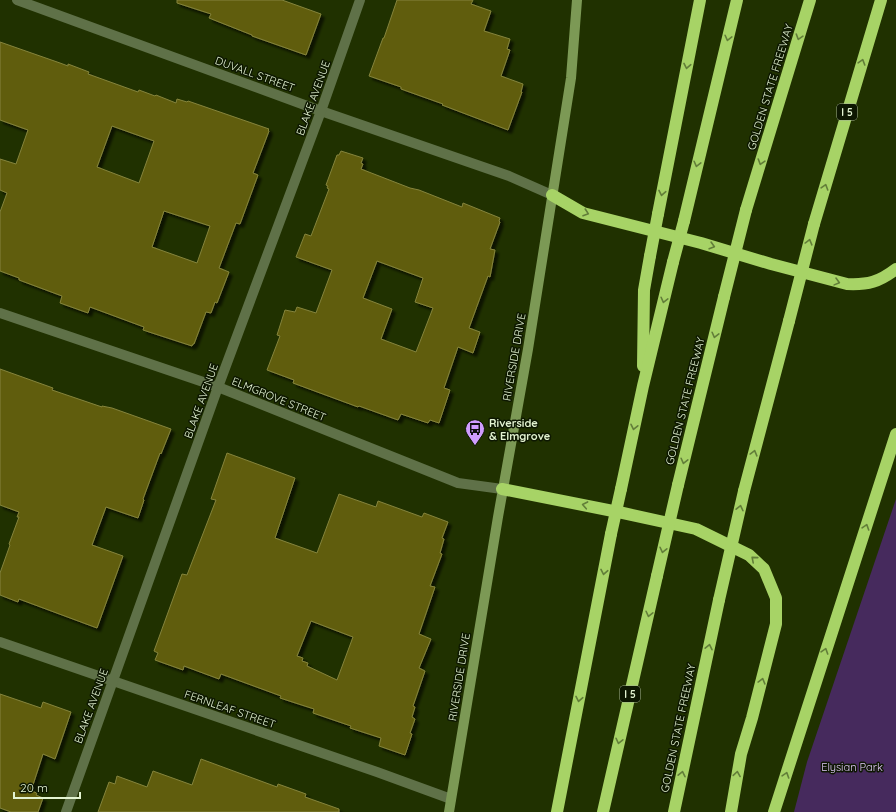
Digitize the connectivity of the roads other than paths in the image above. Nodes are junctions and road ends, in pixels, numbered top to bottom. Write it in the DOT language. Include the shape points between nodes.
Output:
graph roads {
  1 [pos="17,0"];
  2 [pos="360,0"];
  3 [pos="577,0"];
  4 [pos="700,0"];
  5 [pos="737,0"];
  6 [pos="810,0"];
  7 [pos="881,0"];
  8 [pos="321,111"];
  9 [pos="552,195"];
  10 [pos="896,269"];
  11 [pos="0,313"];
  12 [pos="643,386"];
  13 [pos="218,388"];
  14 [pos="896,434"];
  15 [pos="502,489"];
  16 [pos="0,642"];
  17 [pos="113,682"];
  18 [pos="451,799"];
  19 [pos="66,812"];
  20 [pos="449,812"];
  21 [pos="557,812"];
  22 [pos="603,812"];
  23 [pos="674,812"];
  24 [pos="731,812"];
  25 [pos="774,812"];
  1 -- 8 [label="street, DUVALL STREET"];
  2 -- 8 [label="street, BLAKE AVENUE"];
  3 -- 9 [label="main road, RIVERSIDE DRIVE" via="571,78"];
  4 -- 12 [label="highway, one-way, bridge" via="644,290"];
  5 -- 12 [label="highway, one-way, bridge"];
  6 -- 22 [label="highway, GOLDEN STATE FREEWAY / I 5, one-way, bridge" via="746,210 678,485"];
  23 -- 7 [label="highway, GOLDEN STATE FREEWAY / I 5, one-way, bridge" via="744,491 814,224"];
  8 -- 9 [label="street, DUVALL STREET" via="509,176"];
  8 -- 13 [label="street, BLAKE AVENUE"];
  9 -- 10 [label="highway, one-way" via="583,213 847,284 873,283"];
  9 -- 15 [label="main road, RIVERSIDE DRIVE" via="528,349"];
  11 -- 13 [label="street, ELMGROVE STREET"];
  12 -- 21 [label="highway, one-way, bridge" via="611,534"];
  13 -- 15 [label="street, ELMGROVE STREET" via="458,483"];
  13 -- 17 [label="street, BLAKE AVENUE"];
  25 -- 14 [label="highway, one-way"];
  15 -- 18 [label="main road, RIVERSIDE DRIVE"];
  24 -- 15 [label="highway, one-way" via="741,754 776,624 776,598 764,569 749,555 696,528"];
  16 -- 17 [label="street, FERNLEAF STREET"];
  17 -- 18 [label="street, FERNLEAF STREET"];
  17 -- 19 [label="street, BLAKE AVENUE"];
  18 -- 20 [label="main road, RIVERSIDE DRIVE"];
}
